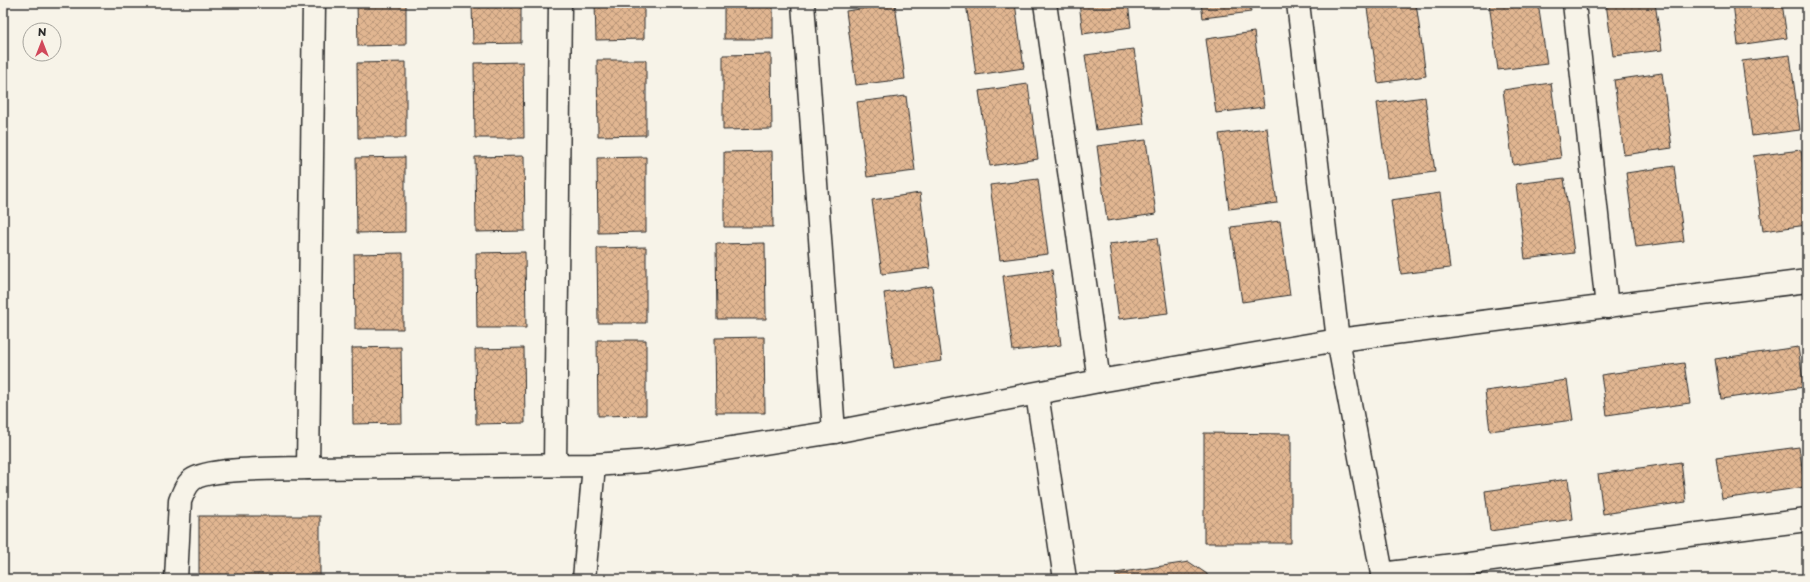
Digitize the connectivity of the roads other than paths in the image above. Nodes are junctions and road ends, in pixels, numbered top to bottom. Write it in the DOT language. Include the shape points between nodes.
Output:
graph roads {
  1 [pos="314,3"];
  2 [pos="560,3"];
  3 [pos="803,3"];
  4 [pos="1044,3"];
  5 [pos="1298,3"];
  6 [pos="1574,3"];
  7 [pos="1807,281"];
  8 [pos="1607,307"];
  9 [pos="1338,340"];
  10 [pos="1099,381"];
  11 [pos="1037,394"];
  12 [pos="834,432"];
  13 [pos="555,465"];
  14 [pos="594,465"];
  15 [pos="308,468"];
  16 [pos="1807,520"];
  17 [pos="1382,576"];
  18 [pos="176,579"];
  19 [pos="584,579"];
  20 [pos="1065,579"];
  1 -- 15 [label="street"];
  2 -- 13 [label="street"];
  3 -- 12 [label="street"];
  4 -- 10 [label="street"];
  5 -- 9 [label="street"];
  6 -- 8 [label="street"];
  7 -- 8 [label="street"];
  8 -- 9 [label="street"];
  9 -- 10 [label="street"];
  9 -- 17 [label="street"];
  10 -- 11 [label="street"];
  11 -- 12 [label="street"];
  11 -- 20 [label="street"];
  12 -- 14 [label="street" via="649,462"];
  13 -- 14 [label="street"];
  13 -- 15 [label="street"];
  14 -- 19 [label="street"];
  15 -- 18 [label="street" via="208,473 193,480 180,501"];
  16 -- 17 [label="street"];
}
